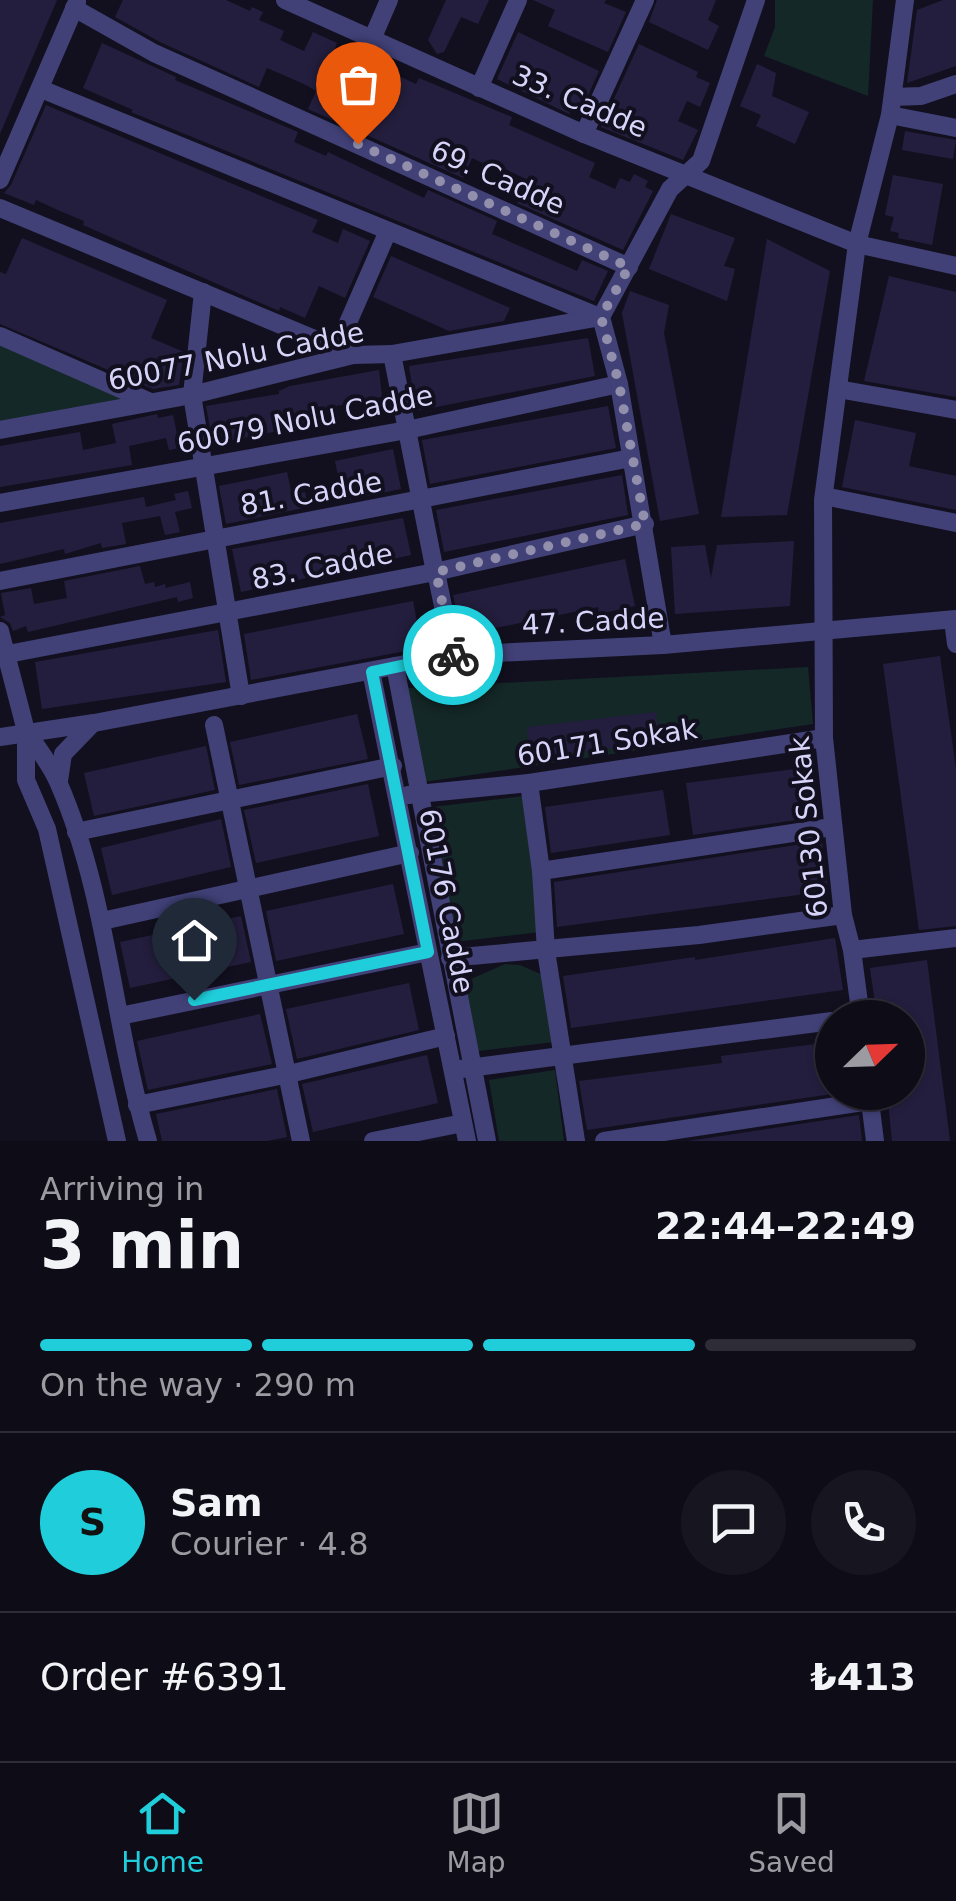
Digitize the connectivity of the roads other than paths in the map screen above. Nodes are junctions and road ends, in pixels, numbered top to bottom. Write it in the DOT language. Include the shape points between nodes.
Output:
graph roads {
  1 [pos="285,0"];
  2 [pos="388,0"];
  3 [pos="518,0"];
  4 [pos="645,0"];
  5 [pos="756,0"];
  6 [pos="905,0"];
  7 [pos="76,4"];
  8 [pos="372,37"];
  9 [pos="956,84"];
  10 [pos="480,88"];
  11 [pos="41,89"];
  12 [pos="892,106"];
  13 [pos="956,128"];
  14 [pos="584,134"];
  15 [pos="7,140"];
  16 [pos="684,174"];
  17 [pos="0,180"];
  18 [pos="0,208"];
  19 [pos="388,231"];
  20 [pos="857,244"];
  21 [pos="956,266"];
  22 [pos="629,267"];
  23 [pos="202,292"];
  24 [pos="601,317"];
  25 [pos="0,336"];
  26 [pos="345,352"];
  27 [pos="392,354"];
  28 [pos="619,384"];
  29 [pos="838,388"];
  30 [pos="192,395"];
  31 [pos="148,402"];
  32 [pos="956,410"];
  33 [pos="0,430"];
  34 [pos="407,430"];
  35 [pos="631,458"];
  36 [pos="204,466"];
  37 [pos="824,496"];
  38 [pos="422,500"];
  39 [pos="0,503"];
  40 [pos="956,523"];
  41 [pos="645,524"];
  42 [pos="214,538"];
  43 [pos="436,572"];
  44 [pos="0,581"];
  45 [pos="226,612"];
  46 [pos="954,620"];
  47 [pos="824,630"];
  48 [pos="0,631"];
  49 [pos="956,644"];
  50 [pos="663,645"];
  51 [pos="453,655"];
  52 [pos="9,656"];
  53 [pos="395,666"];
  54 [pos="372,672"];
  55 [pos="0,687"];
  56 [pos="241,696"];
  57 [pos="94,723"];
  58 [pos="214,724"];
  59 [pos="26,731"];
  60 [pos="0,737"];
  61 [pos="824,738"];
  62 [pos="393,766"];
  63 [pos="58,781"];
  64 [pos="529,783"];
  65 [pos="408,795"];
  66 [pos="230,800"];
  67 [pos="832,827"];
  68 [pos="76,832"];
  69 [pos="410,853"];
  70 [pos="542,871"];
  71 [pos="248,886"];
  72 [pos="843,916"];
  73 [pos="102,920"];
  74 [pos="956,938"];
  75 [pos="852,950"];
  76 [pos="546,951"];
  77 [pos="428,952"];
  78 [pos="450,958"];
  79 [pos="268,984"];
  80 [pos="859,1000"];
  81 [pos="120,1016"];
  82 [pos="815,1023"];
  83 [pos="446,1036"];
  84 [pos="565,1057"];
  85 [pos="472,1067"];
  86 [pos="452,1072"];
  87 [pos="289,1074"];
  88 [pos="137,1105"];
  89 [pos="815,1105"];
  90 [pos="872,1110"];
  91 [pos="465,1132"];
  92 [pos="117,1141"];
  93 [pos="148,1141"];
  94 [pos="301,1141"];
  95 [pos="373,1141"];
  96 [pos="486,1141"];
  97 [pos="576,1141"];
  98 [pos="604,1141"];
  99 [pos="875,1141"];
  1 -- 8 [label="street, 33. Cadde"];
  2 -- 8 [label="street"];
  3 -- 10 [label="street"];
  4 -- 14 [label="street"];
  5 -- 16 [label="street" via="701,160"];
  6 -- 12 [label="street, 60130 Sokak"];
  7 -- 11 [label="street"];
  7 -- 22 [label="street, 69. Cadde" via="154,52"];
  8 -- 10 [label="street, 33. Cadde"];
  9 -- 12 [label="street"];
  10 -- 14 [label="street, 33. Cadde"];
  11 -- 15 [label="street"];
  11 -- 19 [label="street"];
  12 -- 13 [label="street"];
  12 -- 20 [label="street, 60130 Sokak"];
  14 -- 16 [label="street, 33. Cadde"];
  15 -- 17 [label="street"];
  16 -- 20 [label="street, 33. Cadde"];
  16 -- 22 [label="street"];
  18 -- 23 [label="street"];
  19 -- 24 [label="street"];
  19 -- 26 [label="street"];
  20 -- 21 [label="street, 33. Cadde"];
  20 -- 29 [label="street, 60130 Sokak"];
  22 -- 24 [label="street"];
  23 -- 26 [label="street"];
  23 -- 30 [label="street"];
  24 -- 27 [label="street, 60077 Nolu Cadde"];
  24 -- 28 [label="street"];
  25 -- 31 [label="street"];
  26 -- 27 [label="street, 60077 Nolu Cadde"];
  26 -- 30 [label="street, 60077 Nolu Cadde"];
  27 -- 34 [label="street"];
  28 -- 34 [label="street, 60079 Nolu Cadde"];
  28 -- 35 [label="street"];
  29 -- 32 [label="street"];
  29 -- 37 [label="street, 60130 Sokak"];
  30 -- 31 [label="street, 60077 Nolu Cadde"];
  30 -- 36 [label="street"];
  31 -- 33 [label="street, 60077 Nolu Cadde"];
  34 -- 36 [label="street, 60079 Nolu Cadde"];
  34 -- 38 [label="street"];
  35 -- 38 [label="street, 81. Cadde"];
  35 -- 41 [label="street"];
  36 -- 39 [label="street, 60079 Nolu Cadde"];
  36 -- 42 [label="street"];
  37 -- 40 [label="street"];
  37 -- 47 [label="street, 60130 Sokak"];
  38 -- 42 [label="street, 81. Cadde"];
  38 -- 43 [label="street"];
  41 -- 43 [label="street, 83. Cadde"];
  41 -- 50 [label="street"];
  42 -- 44 [label="street, 81. Cadde"];
  42 -- 45 [label="street"];
  43 -- 45 [label="street, 83. Cadde"];
  43 -- 51 [label="street"];
  45 -- 52 [label="street, 83. Cadde"];
  45 -- 56 [label="street"];
  46 -- 47 [label="street, 47. Cadde"];
  46 -- 49 [label="street"];
  47 -- 50 [label="street, 47. Cadde"];
  47 -- 61 [label="street, 60130 Sokak"];
  48 -- 52 [label="street"];
  50 -- 51 [label="street, 47. Cadde"];
  51 -- 53 [label="street, 47. Cadde"];
  52 -- 55 [label="street"];
  52 -- 59 [label="street"];
  53 -- 54 [label="street, 47. Cadde"];
  53 -- 65 [label="street"];
  54 -- 56 [label="street, 47. Cadde"];
  54 -- 62 [label="street, 60176 Cadde"];
  56 -- 57 [label="street, 47. Cadde"];
  57 -- 59 [label="street, 47. Cadde"];
  57 -- 63 [label="street" via="64,754"];
  58 -- 66 [label="street"];
  59 -- 60 [label="street, 47. Cadde"];
  59 -- 63 [label="street"];
  59 -- 92 [label="street" via="26,780 47,829"];
  61 -- 64 [label="street, 60171 Sokak"];
  61 -- 67 [label="street, 60130 Sokak"];
  62 -- 65 [label="street, 60176 Cadde"];
  62 -- 66 [label="street"];
  63 -- 68 [label="street"];
  64 -- 65 [label="street, 60171 Sokak"];
  64 -- 70 [label="street"];
  65 -- 69 [label="street, 60176 Cadde"];
  65 -- 78 [label="street"];
  66 -- 68 [label="street"];
  66 -- 71 [label="street"];
  67 -- 70 [label="street"];
  67 -- 72 [label="street, 60130 Sokak"];
  68 -- 73 [label="street"];
  69 -- 71 [label="street"];
  69 -- 77 [label="street, 60176 Cadde"];
  70 -- 76 [label="street"];
  71 -- 73 [label="street"];
  71 -- 79 [label="street"];
  72 -- 75 [label="street, 60130 Sokak"];
  72 -- 76 [label="street"];
  73 -- 81 [label="street"];
  74 -- 75 [label="street"];
  75 -- 80 [label="street, 60130 Sokak"];
  76 -- 78 [label="street"];
  76 -- 84 [label="street"];
  77 -- 79 [label="street"];
  77 -- 83 [label="street, 60176 Cadde"];
  78 -- 85 [label="street"];
  79 -- 81 [label="street"];
  79 -- 87 [label="street"];
  81 -- 88 [label="street"];
  82 -- 84 [label="street"];
  83 -- 86 [label="street, 60176 Cadde"];
  83 -- 87 [label="street"];
  84 -- 85 [label="street"];
  84 -- 97 [label="street"];
  85 -- 86 [label="street"];
  85 -- 96 [label="street"];
  86 -- 91 [label="street, 60176 Cadde"];
  87 -- 88 [label="street"];
  87 -- 94 [label="street"];
  88 -- 93 [label="street"];
  89 -- 98 [label="street"];
  90 -- 99 [label="street"];
  91 -- 95 [label="street"];
}
